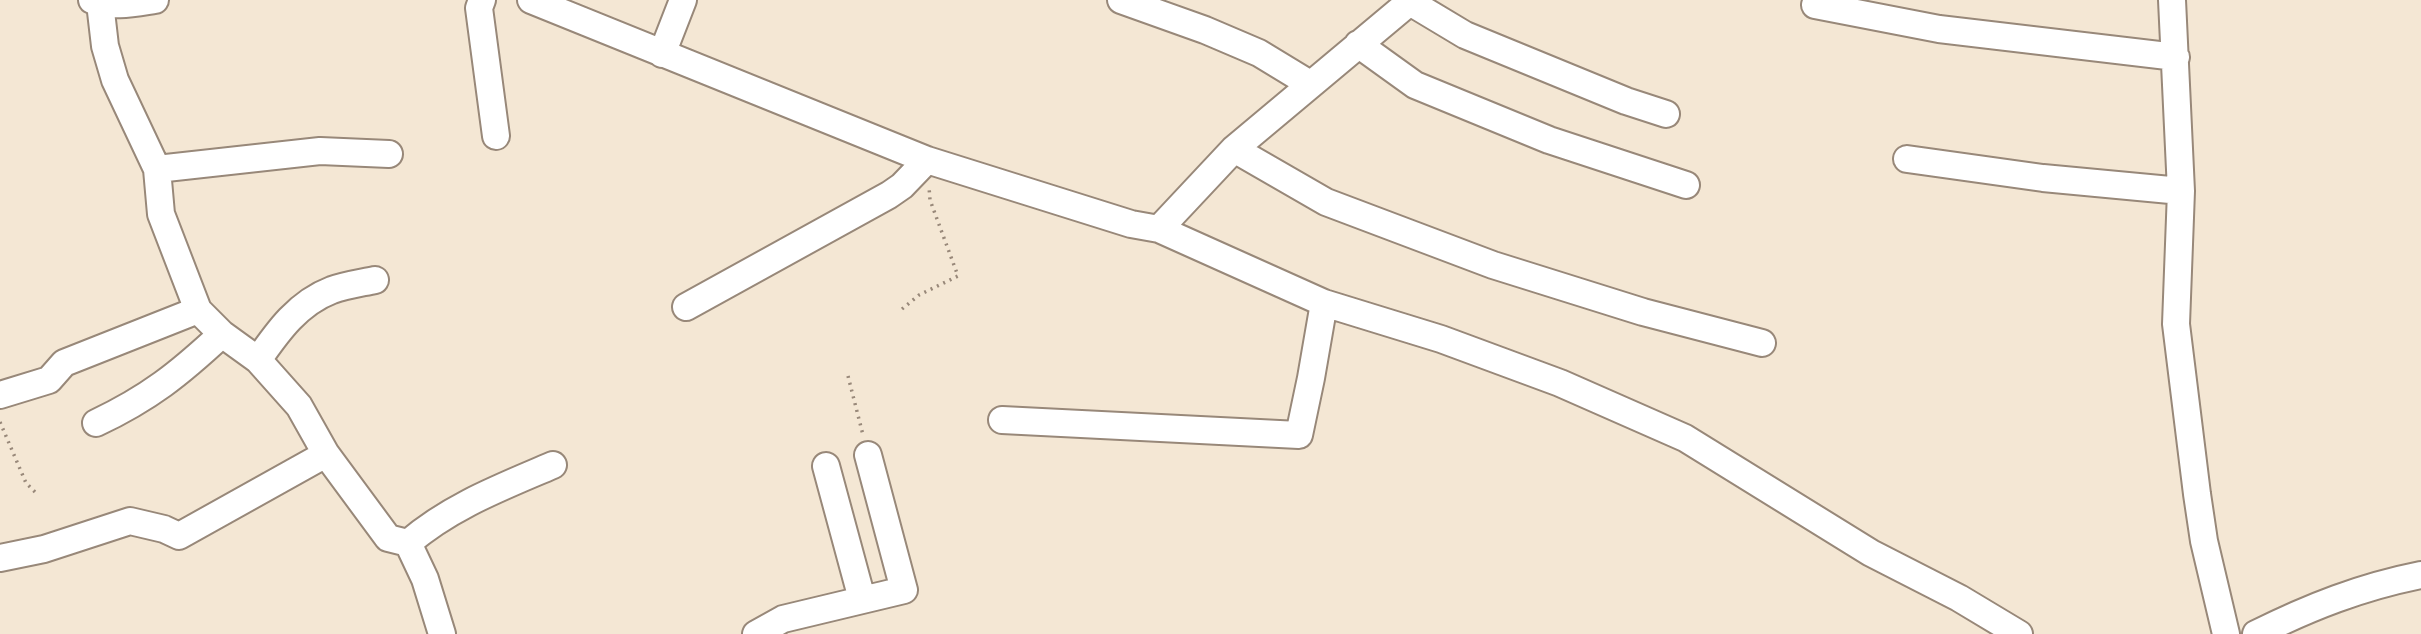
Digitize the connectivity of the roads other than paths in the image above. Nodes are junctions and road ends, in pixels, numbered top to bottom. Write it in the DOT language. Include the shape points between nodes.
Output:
graph roads {
  1 [pos="155,0"];
  2 [pos="482,0"];
  3 [pos="531,0"];
  4 [pos="683,0"];
  5 [pos="1121,0"];
  6 [pos="2172,0"];
  7 [pos="1411,1"];
  8 [pos="96,2"];
  9 [pos="1815,5"];
  10 [pos="1358,44"];
  11 [pos="662,54"];
  12 [pos="2176,57"];
  13 [pos="1310,84"];
  14 [pos="1666,114"];
  15 [pos="496,136"];
  16 [pos="1234,149"];
  17 [pos="388,154"];
  18 [pos="1906,159"];
  19 [pos="927,160"];
  20 [pos="157,169"];
  21 [pos="1686,185"];
  22 [pos="2181,191"];
  23 [pos="1158,229"];
  24 [pos="375,280"];
  25 [pos="1324,303"];
  26 [pos="686,307"];
  27 [pos="198,310"];
  28 [pos="222,334"];
  29 [pos="1762,343"];
  30 [pos="258,360"];
  31 [pos="0,395"];
  32 [pos="1002,420"];
  33 [pos="96,423"];
  34 [pos="327,454"];
  35 [pos="868,455"];
  36 [pos="553,465"];
  37 [pos="826,466"];
  38 [pos="408,543"];
  39 [pos="0,558"];
  40 [pos="2421,575"];
  41 [pos="862,599"];
  42 [pos="442,634"];
  43 [pos="756,634"];
  44 [pos="2019,634"];
  45 [pos="2226,634"];
  46 [pos="2256,634"];
  1 -- 8 [label="street"];
  2 -- 15 [label="street" via="479,8"];
  3 -- 11 [label="street"];
  4 -- 11 [label="street"];
  5 -- 13 [label="street" via="1259,53"];
  6 -- 12 [label="street"];
  7 -- 10 [label="street"];
  7 -- 14 [label="street" via="1465,35"];
  8 -- 20 [label="street" via="115,80"];
  9 -- 12 [label="street" via="1939,29"];
  10 -- 13 [label="street"];
  10 -- 21 [label="street" via="1415,85 1549,140"];
  11 -- 19 [label="street"];
  12 -- 22 [label="street"];
  13 -- 16 [label="street"];
  16 -- 23 [label="street"];
  16 -- 29 [label="street" via="1326,202 1480,260 1643,312"];
  17 -- 20 [label="street" via="320,151"];
  18 -- 22 [label="street"];
  19 -- 23 [label="street"];
  19 -- 26 [label="street" via="889,194"];
  20 -- 27 [label="street" via="160,214"];
  22 -- 45 [label="street" via="2176,324 2204,541"];
  23 -- 25 [label="street"];
  24 -- 30 [label="street" via="333,289 311,300 295,312"];
  25 -- 32 [label="street" via="1298,435"];
  25 -- 44 [label="street" via="1560,383 1685,438 1871,553"];
  27 -- 28 [label="street"];
  27 -- 31 [label="street" via="64,363 49,380"];
  28 -- 30 [label="street"];
  28 -- 33 [label="street" via="156,390"];
  30 -- 34 [label="street" via="299,406"];
  34 -- 38 [label="street" via="388,538"];
  34 -- 39 [label="street" via="179,536 130,522"];
  35 -- 41 [label="street" via="904,590"];
  36 -- 38 [label="street" via="460,506"];
  37 -- 41 [label="street"];
  38 -- 42 [label="street"];
  40 -- 46 [label="street" via="2310,607"];
  41 -- 43 [label="street" via="783,619"];
}
